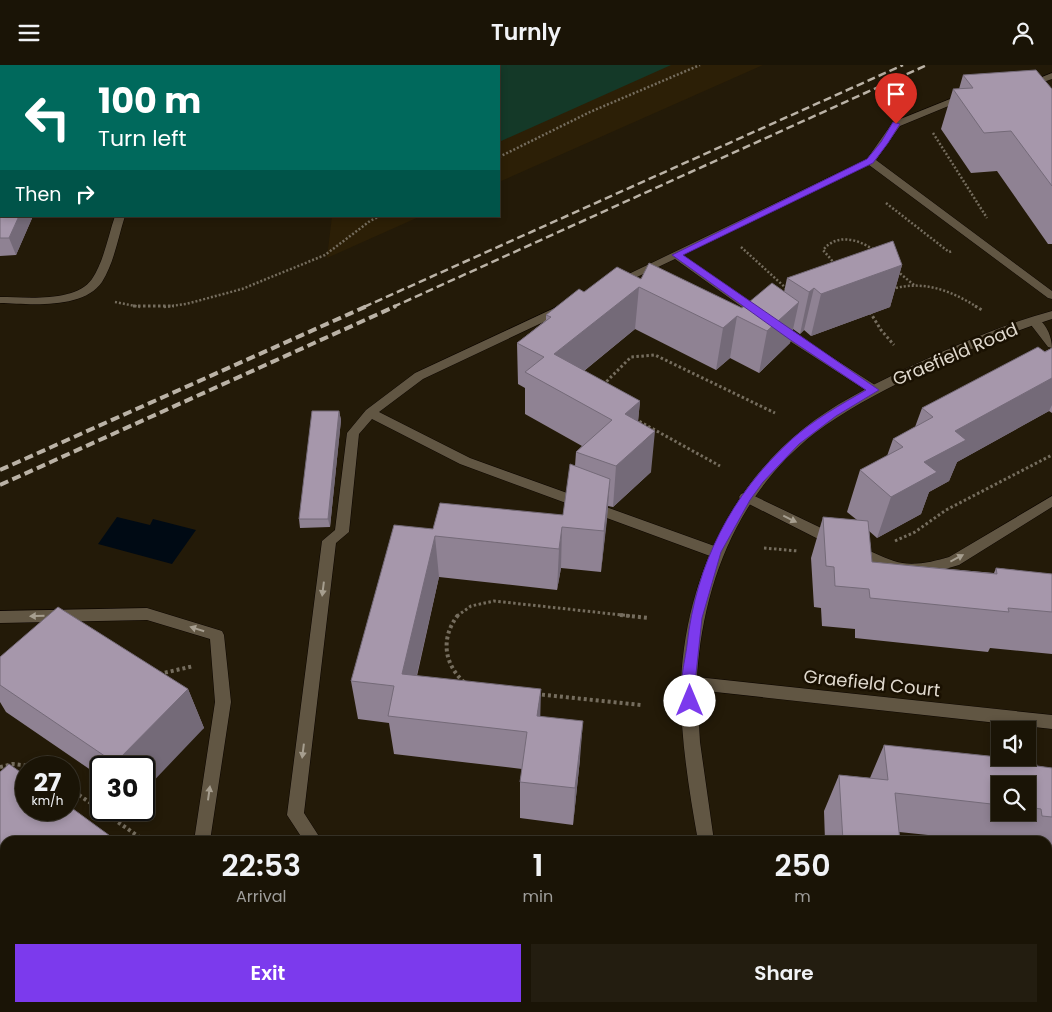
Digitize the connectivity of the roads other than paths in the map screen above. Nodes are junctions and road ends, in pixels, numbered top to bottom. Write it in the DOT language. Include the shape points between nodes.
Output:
graph roads {
  1 [pos="1052,76"];
  2 [pos="1021,85"];
  3 [pos="975,92"];
  4 [pos="870,161"];
  5 [pos="120,217"];
  6 [pos="676,255"];
  7 [pos="606,287"];
  8 [pos="1052,296"];
  9 [pos="0,300"];
  10 [pos="572,304"];
  11 [pos="1052,315"];
  12 [pos="1034,321"];
  13 [pos="1052,344"];
  14 [pos="874,390"];
  15 [pos="370,413"];
  16 [pos="746,497"];
  17 [pos="1052,501"];
  18 [pos="715,552"];
  19 [pos="0,617"];
  20 [pos="689,683"];
  21 [pos="1052,722"];
  22 [pos="203,836"];
  23 [pos="310,836"];
  24 [pos="705,836"];
  1 -- 2 [label="street" via="1030,85"];
  3 -- 4 [label="street" via="896,124"];
  4 -- 6 [label="street"];
  4 -- 8 [label="street"];
  5 -- 9 [label="street" via="96,282 91,287 77,295 58,299"];
  6 -- 7 [label="street"];
  6 -- 14 [label="street"];
  10 -- 15 [label="street" via="419,376"];
  11 -- 12 [label="street, Graefield Road"];
  12 -- 13 [label="street"];
  12 -- 14 [label="street, Graefield Road" via="935,359"];
  14 -- 16 [label="street, Graefield Road" via="833,414 796,442"];
  15 -- 18 [label="street" via="465,461"];
  15 -- 23 [label="street, one-way" via="353,433 342,532 329,541 295,815"];
  16 -- 17 [label="street, one-way" via="864,555 894,567 914,569 954,561"];
  16 -- 18 [label="street, Graefield Road"];
  18 -- 20 [label="street, Graefield Road" via="696,618"];
  22 -- 19 [label="street, one-way" via="223,702 217,635 147,614"];
  20 -- 21 [label="street, Graefield Court"];
  20 -- 24 [label="street, Graefield Road" via="696,777"];
}
